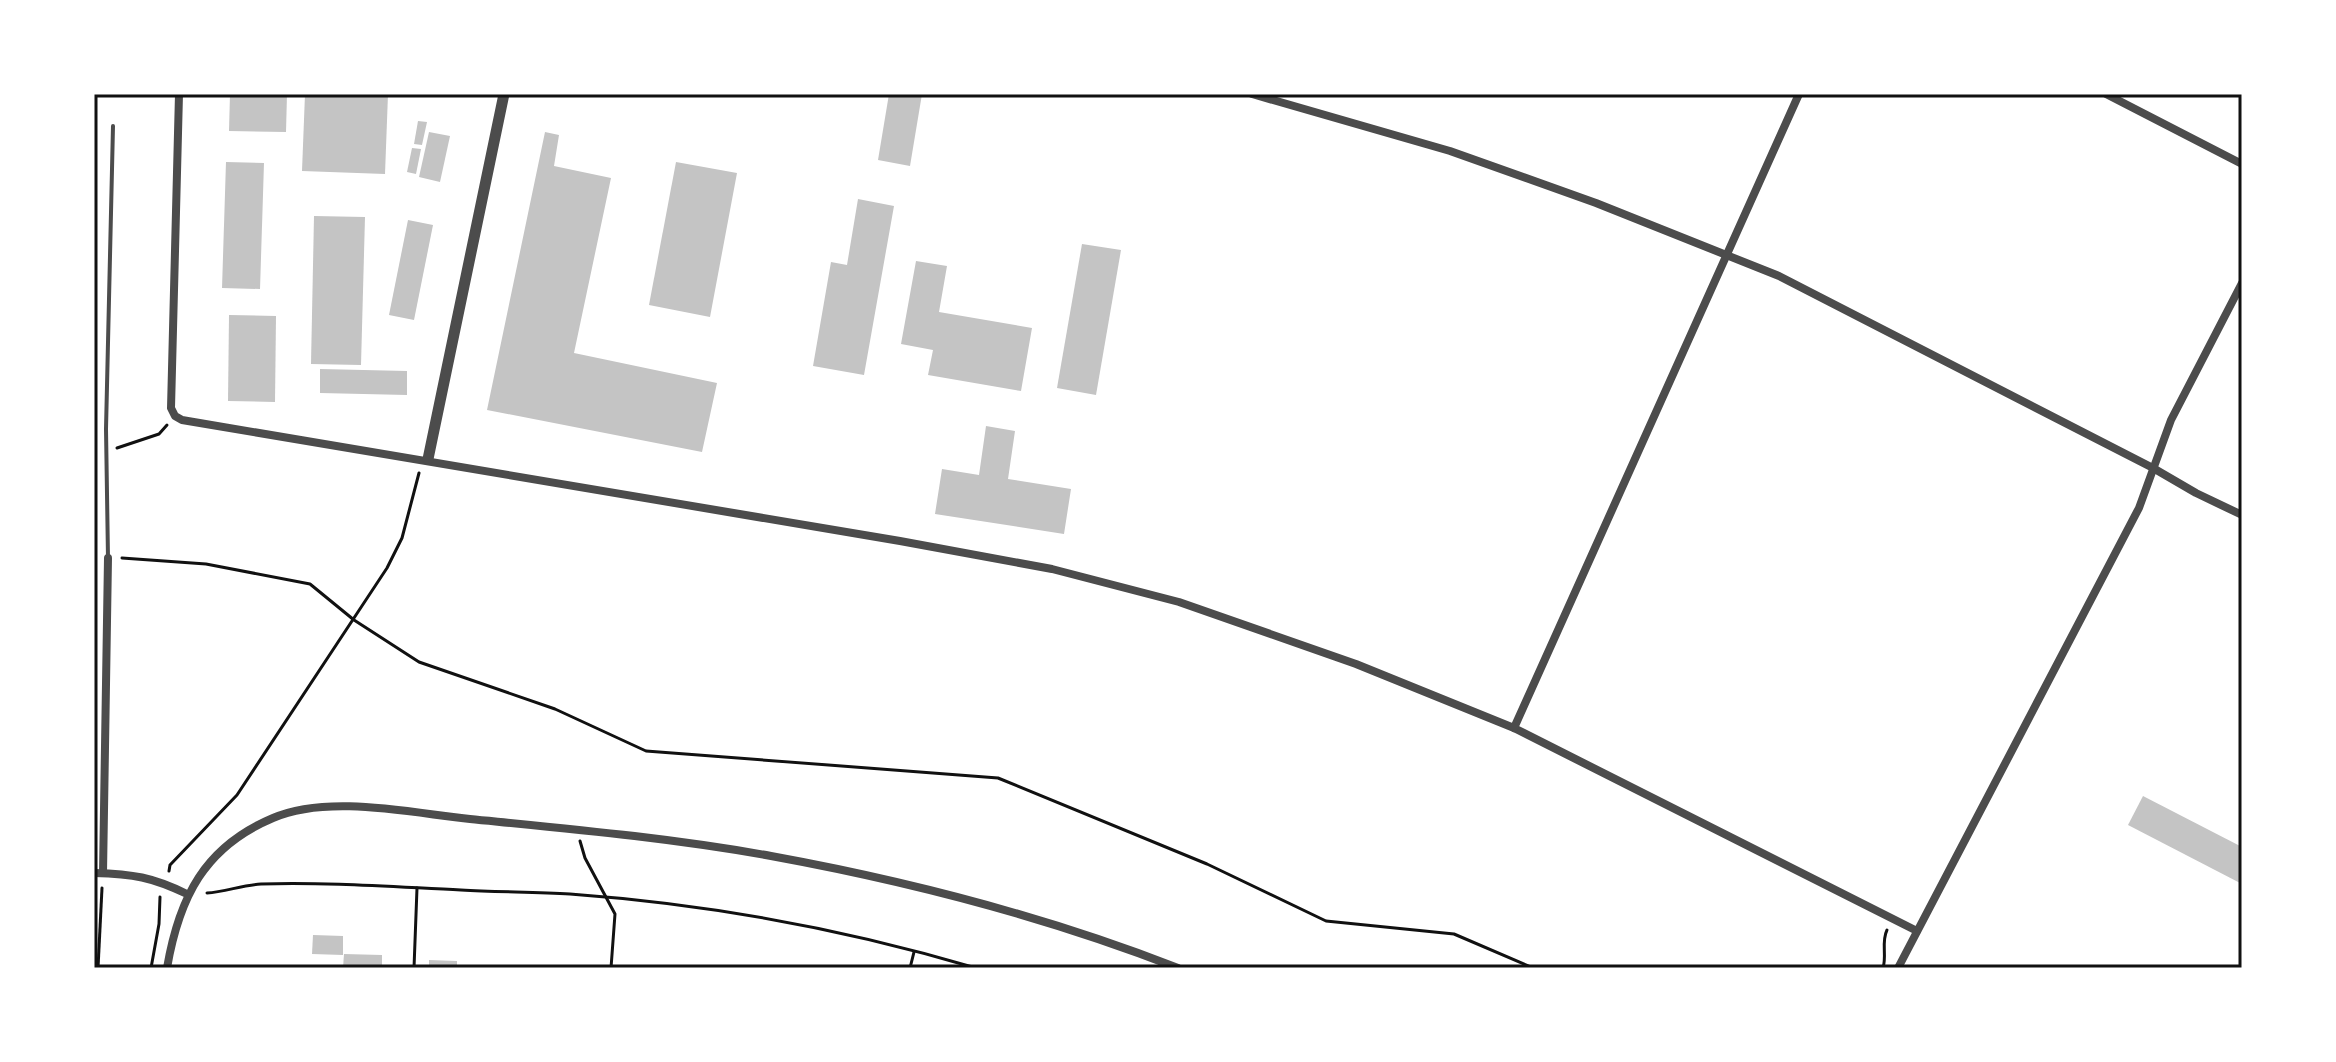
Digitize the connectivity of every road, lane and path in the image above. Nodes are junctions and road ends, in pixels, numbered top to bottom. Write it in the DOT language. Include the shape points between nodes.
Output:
graph roads {
  1 [pos="179,94"];
  2 [pos="504,94"];
  3 [pos="1252,94"];
  4 [pos="1799,94"];
  5 [pos="2106,94"];
  6 [pos="113,126"];
  7 [pos="2242,164"];
  8 [pos="1728,255"];
  9 [pos="2242,283"];
  10 [pos="175,416"];
  11 [pos="106,452"];
  12 [pos="428,459"];
  13 [pos="2153,468"];
  14 [pos="2242,515"];
  15 [pos="108,558"];
  16 [pos="354,620"];
  17 [pos="1514,728"];
  18 [pos="577,830"];
  19 [pos="99,873"];
  20 [pos="165,883"];
  21 [pos="417,888"];
  22 [pos="187,894"];
  23 [pos="609,898"];
  24 [pos="1893,920"];
  25 [pos="1917,931"];
  26 [pos="914,951"];
  27 [pos="98,968"];
  28 [pos="151,968"];
  29 [pos="167,968"];
  30 [pos="414,968"];
  31 [pos="611,968"];
  32 [pos="910,968"];
  33 [pos="976,968"];
  34 [pos="1178,968"];
  35 [pos="1533,968"];
  36 [pos="1883,968"];
  37 [pos="1898,968"];
  1 -- 10 [label="street" via="171,392"];
  2 -- 12 [label="street"];
  3 -- 8 [label="street" via="1450,151"];
  4 -- 8 [label="street"];
  5 -- 7 [label="street"];
  6 -- 11 [label="lane"];
  8 -- 13 [label="street" via="1779,276"];
  8 -- 17 [label="street"];
  9 -- 13 [label="street" via="2171,420"];
  10 -- 11 [label="path" via="159,434"];
  10 -- 12 [label="street"];
  11 -- 15 [label="lane"];
  12 -- 16 [label="path" via="418,475 402,538"];
  12 -- 17 [label="street" via="1052,569 1194,607"];
  13 -- 14 [label="street"];
  13 -- 25 [label="street" via="2139,508"];
  15 -- 16 [label="path" via="206,564 310,584"];
  15 -- 19 [label="street"];
  16 -- 20 [label="path" via="237,795 170,865"];
  16 -- 35 [label="path" via="419,662 555,709 646,751 998,778 1207,864 1326,921 1454,934"];
  17 -- 24 [label="street"];
  18 -- 22 [label="street" via="378,809 290,812 231,843"];
  18 -- 23 [label="path" via="585,858"];
  18 -- 34 [label="street" via="770,856 862,875 1048,923"];
  19 -- 20 [label="street"];
  19 -- 27 [label="path"];
  20 -- 22 [label="street"];
  20 -- 28 [label="path"];
  21 -- 22 [label="path" via="258,884"];
  21 -- 23 [label="path"];
  21 -- 30 [label="path"];
  22 -- 29 [label="street"];
  23 -- 26 [label="path" via="768,920"];
  23 -- 31 [label="path" via="616,918"];
  24 -- 25 [label="street"];
  24 -- 36 [label="path" via="1884,937"];
  25 -- 37 [label="street"];
  26 -- 32 [label="path"];
  26 -- 33 [label="path"];
}
